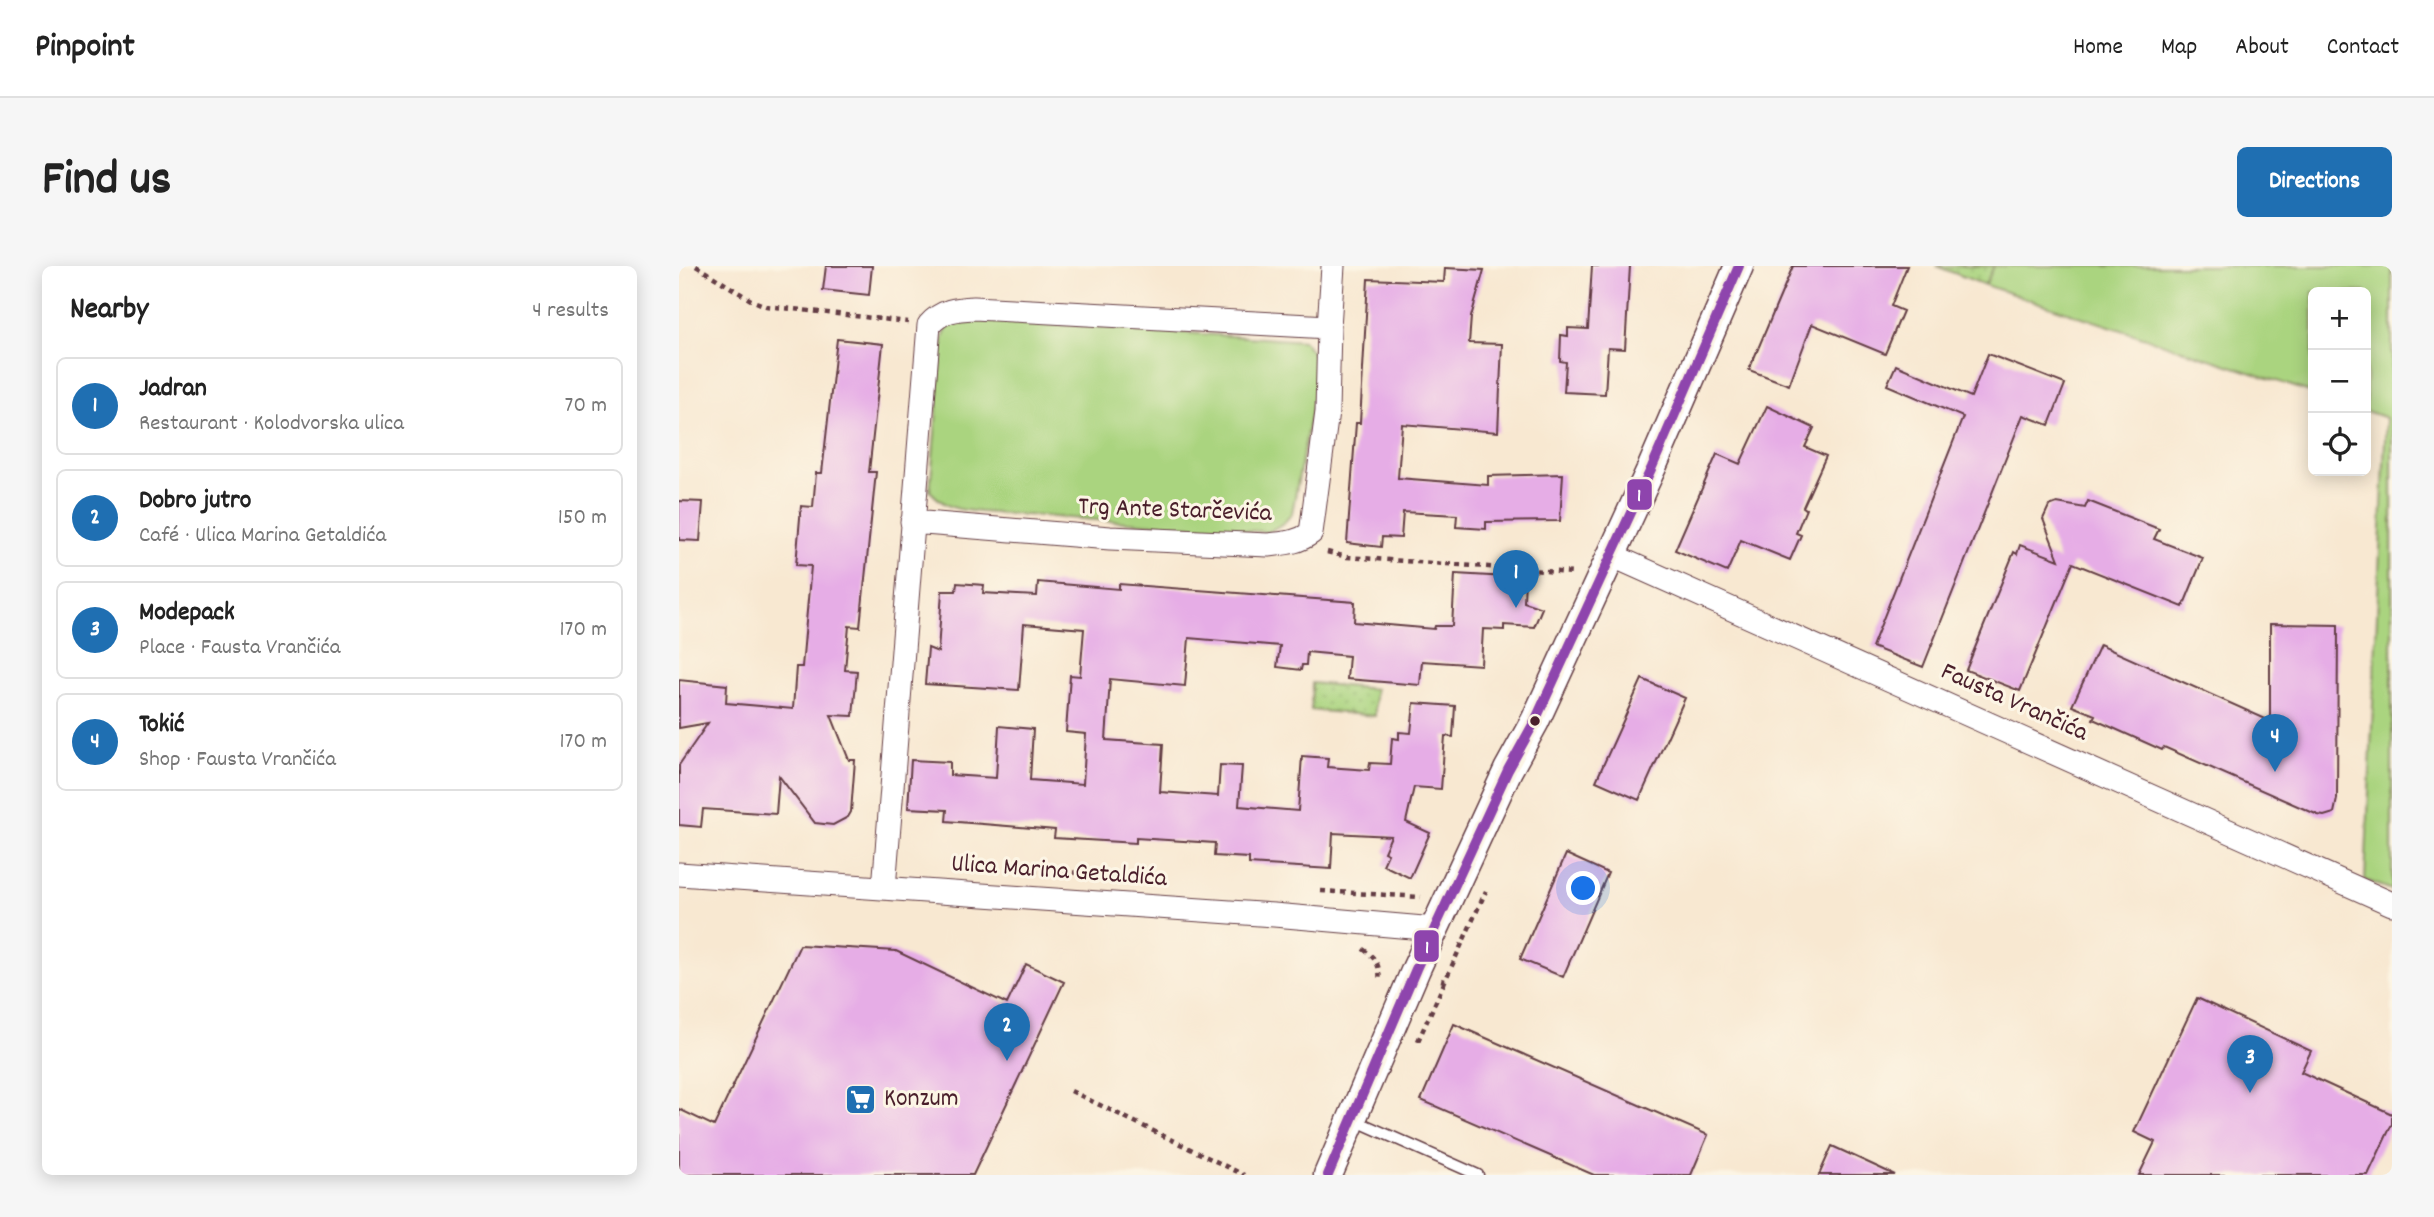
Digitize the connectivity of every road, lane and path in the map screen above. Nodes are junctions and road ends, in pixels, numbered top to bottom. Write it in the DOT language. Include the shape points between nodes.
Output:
graph roads {
  1 [pos="696,266"];
  2 [pos="1333,266"];
  3 [pos="1739,266"];
  4 [pos="929,325"];
  5 [pos="1329,327"];
  6 [pos="912,522"];
  7 [pos="1311,533"];
  8 [pos="1607,564"];
  9 [pos="679,874"];
  10 [pos="884,888"];
  11 [pos="2392,904"];
  12 [pos="1435,929"];
  13 [pos="1351,944"];
  14 [pos="1375,992"];
  15 [pos="1071,1091"];
  16 [pos="1352,1119"];
  17 [pos="1244,1175"];
  18 [pos="1328,1175"];
  19 [pos="1478,1175"];
  1 -- 4 [label="path" via="766,306"];
  2 -- 5 [label="street"];
  3 -- 8 [label="street"];
  4 -- 5 [label="street" via="950,310 974,307"];
  4 -- 6 [label="street"];
  5 -- 7 [label="street" via="1327,412"];
  6 -- 7 [label="street, Trg Ante Starčevića" via="1110,538 1268,544 1290,543"];
  6 -- 10 [label="street"];
  7 -- 8 [label="path" via="1324,551 1347,557"];
  8 -- 11 [label="street, Fausta Vrančića"];
  8 -- 12 [label="street"];
  9 -- 10 [label="street, Ulica Marina Getaldića"];
  10 -- 12 [label="street, Ulica Marina Getaldića"];
  12 -- 16 [label="street"];
  13 -- 14 [label="path" via="1364,948 1380,966"];
  15 -- 17 [label="path"];
  16 -- 18 [label="street"];
  16 -- 19 [label="lane"];
}
